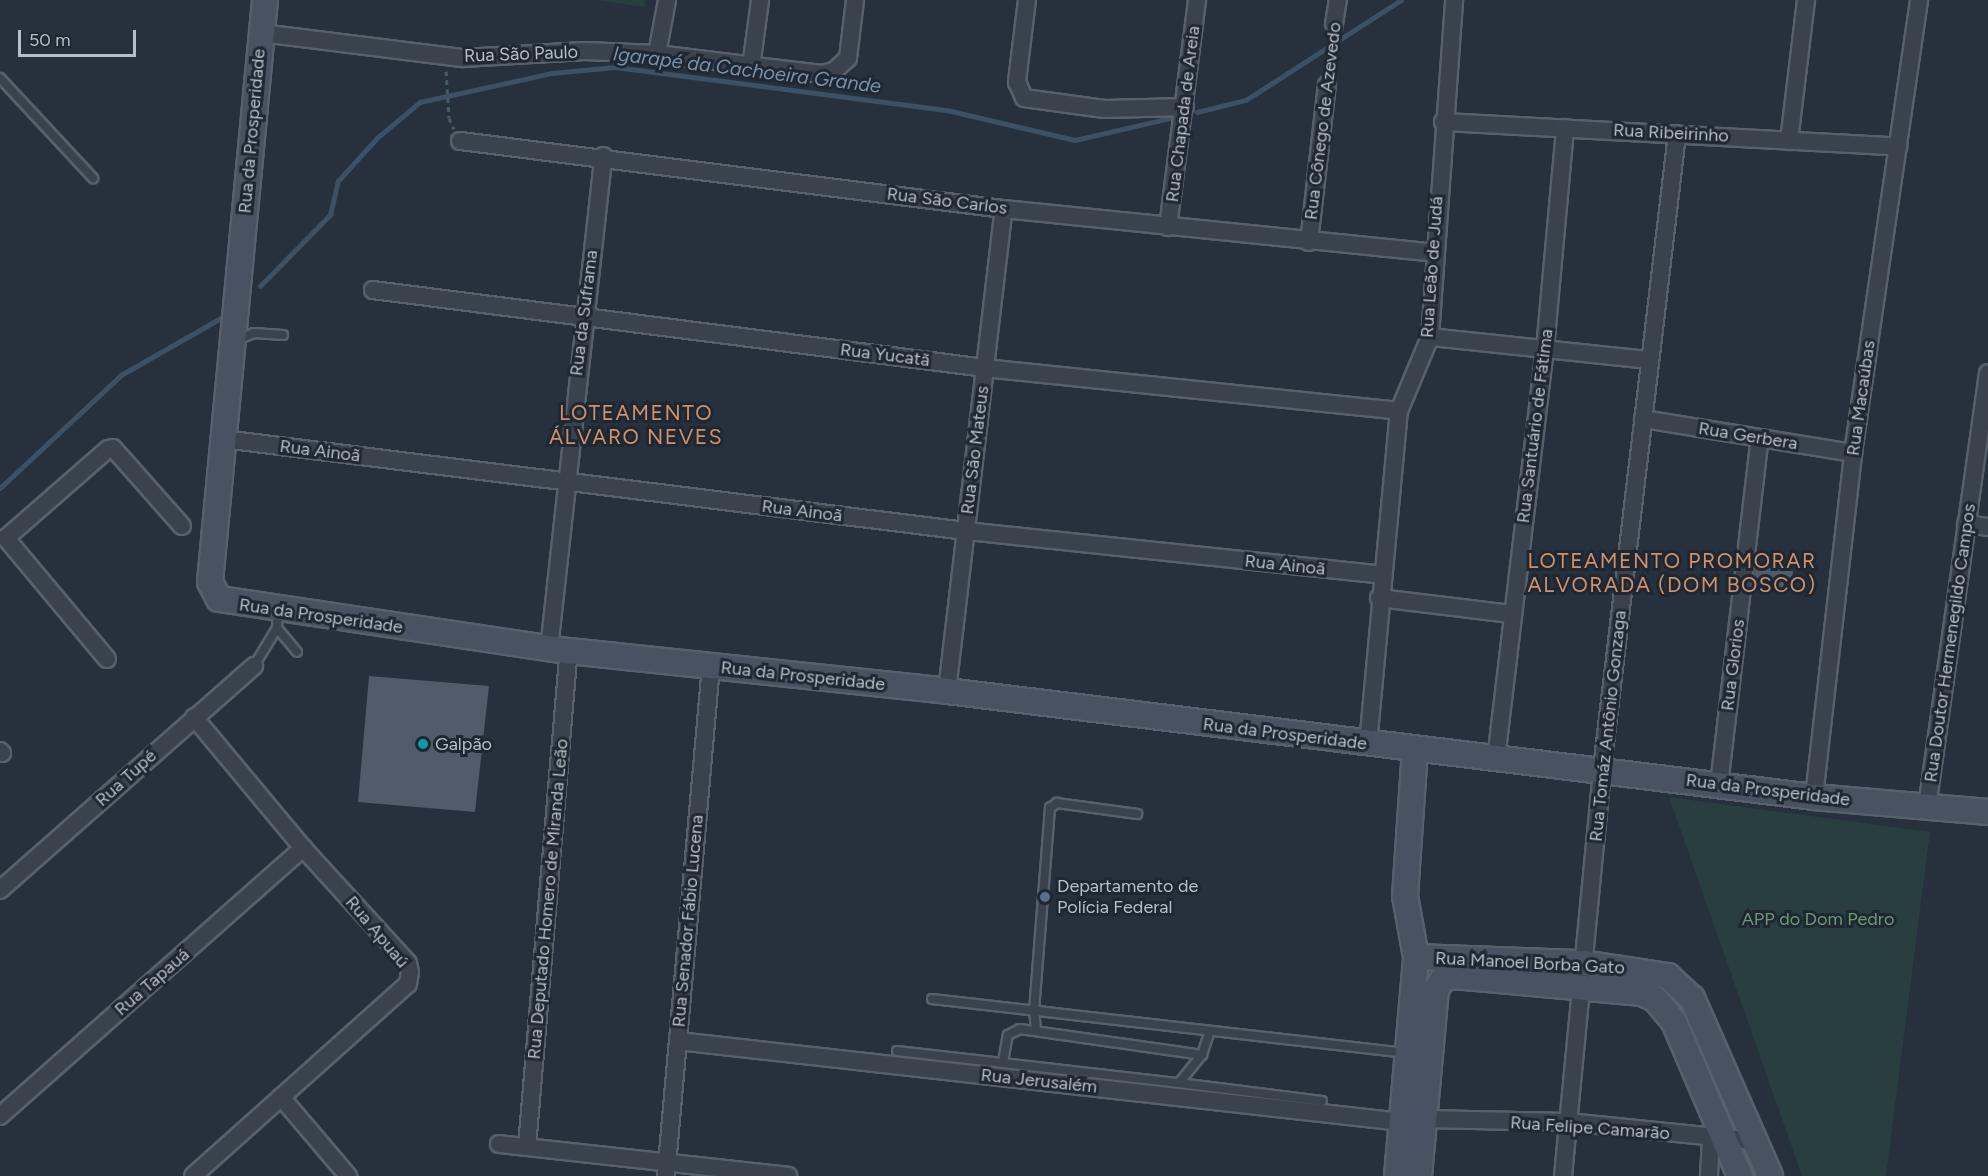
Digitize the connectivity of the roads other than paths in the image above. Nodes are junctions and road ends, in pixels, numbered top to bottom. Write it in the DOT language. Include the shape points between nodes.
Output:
graph roads {
  1 [pos="265,0"];
  2 [pos="667,0"];
  3 [pos="760,0"];
  4 [pos="855,0"];
  5 [pos="1027,0"];
  6 [pos="1197,0"];
  7 [pos="1338,0"];
  8 [pos="1454,0"];
  9 [pos="1806,0"];
  10 [pos="1919,0"];
  11 [pos="1334,24"];
  12 [pos="261,33"];
  13 [pos="657,54"];
  14 [pos="751,67"];
  15 [pos="0,78"];
  16 [pos="1328,85"];
  17 [pos="1185,107"];
  18 [pos="1443,122"];
  19 [pos="1564,128"];
  20 [pos="1677,134"];
  21 [pos="460,141"];
  22 [pos="1789,141"];
  23 [pos="1898,147"];
  24 [pos="603,156"];
  25 [pos="93,178"];
  26 [pos="1004,209"];
  27 [pos="1168,227"];
  28 [pos="1308,242"];
  29 [pos="1434,254"];
  30 [pos="372,290"];
  31 [pos="583,316"];
  32 [pos="283,335"];
  33 [pos="233,337"];
  34 [pos="1430,337"];
  35 [pos="1545,349"];
  36 [pos="1649,360"];
  37 [pos="985,368"];
  38 [pos="1988,373"];
  39 [pos="1400,411"];
  40 [pos="1643,419"];
  41 [pos="1760,438"];
  42 [pos="224,439"];
  43 [pos="1853,453"];
  44 [pos="564,481"];
  45 [pos="1966,524"];
  46 [pos="183,526"];
  47 [pos="1988,526"];
  48 [pos="966,531"];
  49 [pos="3,540"];
  50 [pos="1382,575"];
  51 [pos="1379,598"];
  52 [pos="1512,614"];
  53 [pos="277,619"];
  54 [pos="559,650"];
  55 [pos="297,652"];
  56 [pos="107,659"];
  57 [pos="254,666"];
  58 [pos="711,666"];
  59 [pos="947,691"];
  60 [pos="194,717"];
  61 [pos="1368,744"];
  62 [pos="1415,751"];
  63 [pos="1496,759"];
  64 [pos="1602,769"];
  65 [pos="1719,785"];
  66 [pos="1814,797"];
  67 [pos="1927,807"];
  68 [pos="1988,812"];
  69 [pos="1137,814"];
  70 [pos="303,848"];
  71 [pos="0,890"];
  72 [pos="1416,957"];
  73 [pos="1583,963"];
  74 [pos="1581,986"];
  75 [pos="932,999"];
  76 [pos="1034,1011"];
  77 [pos="1036,1029"];
  78 [pos="1210,1031"];
  79 [pos="678,1041"];
  80 [pos="897,1051"];
  81 [pos="1418,1053"];
  82 [pos="1202,1055"];
  83 [pos="1003,1062"];
  84 [pos="1179,1083"];
  85 [pos="280,1097"];
  86 [pos="1322,1101"];
  87 [pos="0,1116"];
  88 [pos="1413,1120"];
  89 [pos="1568,1122"];
  90 [pos="1718,1139"];
  91 [pos="1755,1141"];
  92 [pos="499,1144"];
  93 [pos="527,1147"];
  94 [pos="667,1169"];
  95 [pos="193,1176"];
  96 [pos="348,1176"];
  97 [pos="788,1176"];
  98 [pos="1396,1176"];
  99 [pos="1419,1176"];
  100 [pos="1563,1176"];
  101 [pos="1708,1176"];
  102 [pos="1740,1176"];
  103 [pos="1770,1176"];
  1 -- 12 [label="street, Rua da Prosperidade"];
  2 -- 13 [label="street"];
  3 -- 14 [label="street"];
  4 -- 14 [label="street, Rua São Paulo" via="848,57 834,71 822,74"];
  5 -- 17 [label="street" via="1017,82 1024,98 1104,110"];
  6 -- 17 [label="street, Rua Chapada de Areia"];
  7 -- 11 [label="street, Rua Cônego de Azevedo"];
  8 -- 18 [label="street, Rua Leão de Judá"];
  9 -- 22 [label="street"];
  10 -- 23 [label="street, Rua Macaúbas"];
  12 -- 13 [label="street, Rua São Paulo" via="463,58 585,51"];
  12 -- 33 [label="street, Rua da Prosperidade"];
  13 -- 14 [label="street, Rua São Paulo"];
  15 -- 25 [label="lane"];
  16 -- 28 [label="street, Rua Cônego de Azevedo"];
  17 -- 27 [label="street, Rua Chapada de Areia"];
  18 -- 19 [label="street, Rua Ribeirinho"];
  18 -- 29 [label="street, Rua Leão de Judá"];
  19 -- 20 [label="street, Rua Ribeirinho"];
  19 -- 35 [label="street, Rua Santuário de Fátima"];
  20 -- 22 [label="street, Rua Ribeirinho"];
  20 -- 36 [label="street, Rua Tomáz Antônio Gonzaga"];
  21 -- 24 [label="street, Rua São Carlos"];
  22 -- 23 [label="street, Rua Ribeirinho"];
  23 -- 43 [label="street, Rua Macaúbas"];
  24 -- 26 [label="street, Rua São Carlos"];
  24 -- 31 [label="street, Rua da Suframa"];
  26 -- 27 [label="street, Rua São Carlos"];
  26 -- 37 [label="street, Rua São Mateus"];
  27 -- 28 [label="street, Rua São Carlos"];
  28 -- 29 [label="street, Rua São Carlos"];
  29 -- 34 [label="street, Rua Leão de Judá"];
  30 -- 31 [label="street, Rua Yucatã"];
  31 -- 37 [label="street, Rua Yucatã"];
  31 -- 44 [label="street, Rua da Suframa"];
  32 -- 33 [label="lane" via="254,333"];
  33 -- 42 [label="street, Rua da Prosperidade"];
  34 -- 35 [label="street"];
  34 -- 39 [label="street, Rua Leão de Judá"];
  35 -- 36 [label="street"];
  35 -- 52 [label="street, Rua Santuário de Fátima"];
  36 -- 40 [label="street, Rua Tomáz Antônio Gonzaga"];
  37 -- 39 [label="street, Rua Yucatã"];
  37 -- 48 [label="street, Rua São Mateus"];
  38 -- 45 [label="street, Rua Doutor Hermenegildo Campos"];
  39 -- 50 [label="street, Rua Leão de Judá"];
  40 -- 41 [label="street, Rua Gerbera"];
  40 -- 64 [label="street, Rua Tomáz Antônio Gonzaga"];
  41 -- 43 [label="street, Rua Gerbera"];
  41 -- 65 [label="street, Rua Glorios"];
  42 -- 44 [label="street, Rua Ainoã"];
  42 -- 53 [label="street, Rua da Prosperidade" via="210,582 213,592 227,602"];
  43 -- 66 [label="street, Rua Macaúbas"];
  44 -- 48 [label="street, Rua Ainoã"];
  44 -- 54 [label="street, Rua da Suframa"];
  45 -- 47 [label="street"];
  45 -- 67 [label="street, Rua Doutor Hermenegildo Campos"];
  46 -- 49 [label="street" via="113,448"];
  48 -- 50 [label="street, Rua Ainoã"];
  48 -- 59 [label="street, Rua São Mateus"];
  49 -- 56 [label="street"];
  50 -- 51 [label="street, Rua Leão de Judá"];
  51 -- 52 [label="street"];
  51 -- 61 [label="street, Rua Leão de Judá"];
  52 -- 63 [label="street, Rua Santuário de Fátima"];
  53 -- 54 [label="street, Rua da Prosperidade"];
  53 -- 55 [label="lane"];
  53 -- 57 [label="lane"];
  54 -- 58 [label="street, Rua da Prosperidade"];
  54 -- 93 [label="street, Rua Deputado Homero de Miranda Leão"];
  57 -- 60 [label="street, Rua Tupé"];
  58 -- 59 [label="street, Rua da Prosperidade"];
  58 -- 79 [label="street, Rua Senador Fábio Lucena"];
  59 -- 61 [label="street, Rua da Prosperidade"];
  60 -- 70 [label="street, Rua Apuaú"];
  60 -- 71 [label="street, Rua Tupé"];
  61 -- 62 [label="street, Rua da Prosperidade"];
  62 -- 63 [label="street, Rua da Prosperidade"];
  62 -- 72 [label="street" via="1405,896"];
  63 -- 64 [label="street, Rua da Prosperidade"];
  64 -- 65 [label="street, Rua da Prosperidade"];
  64 -- 73 [label="street, Rua Tomáz Antônio Gonzaga"];
  65 -- 66 [label="street, Rua da Prosperidade"];
  66 -- 67 [label="street, Rua da Prosperidade"];
  67 -- 68 [label="street, Rua da Prosperidade"];
  69 -- 76 [label="lane" via="1057,803 1050,808"];
  70 -- 85 [label="street, Rua Apuaú" via="408,963 410,979"];
  70 -- 87 [label="street, Rua Tapauá"];
  72 -- 73 [label="street, Rua Manoel Borba Gato"];
  72 -- 81 [label="street"];
  73 -- 74 [label="street, Rua Tomáz Antônio Gonzaga"];
  73 -- 91 [label="street, Rua Manoel Borba Gato" via="1653,971 1680,984 1692,998"];
  74 -- 81 [label="street, Rua Manoel Borba Gato" via="1454,976 1443,979 1436,990"];
  74 -- 89 [label="street, Rua Tomáz Antônio Gonzaga"];
  74 -- 90 [label="street, Rua Manoel Borba Gato" via="1642,993 1666,1008"];
  75 -- 76 [label="lane"];
  76 -- 77 [label="lane"];
  76 -- 78 [label="lane"];
  77 -- 82 [label="lane"];
  77 -- 83 [label="lane" via="1008,1035"];
  78 -- 81 [label="lane"];
  78 -- 82 [label="lane"];
  79 -- 88 [label="street, Rua Jerusalém"];
  79 -- 94 [label="street, Rua Senador Fábio Lucena"];
  80 -- 83 [label="lane"];
  81 -- 88 [label="street"];
  82 -- 84 [label="lane"];
  83 -- 84 [label="lane"];
  84 -- 86 [label="lane"];
  85 -- 95 [label="street, Rua Apuaú"];
  85 -- 96 [label="street"];
  88 -- 89 [label="street, Rua Felipe Camarão"];
  88 -- 98 [label="street"];
  88 -- 99 [label="street"];
  89 -- 90 [label="street, Rua Felipe Camarão"];
  89 -- 100 [label="street, Rua Tomáz Antônio Gonzaga"];
  90 -- 91 [label="street, Rua Felipe Camarão"];
  90 -- 101 [label="street"];
  90 -- 102 [label="street, Rua Manoel Borba Gato"];
  91 -- 103 [label="street, Rua Manoel Borba Gato"];
  92 -- 93 [label="street"];
  93 -- 94 [label="street"];
  94 -- 97 [label="street"];
}
